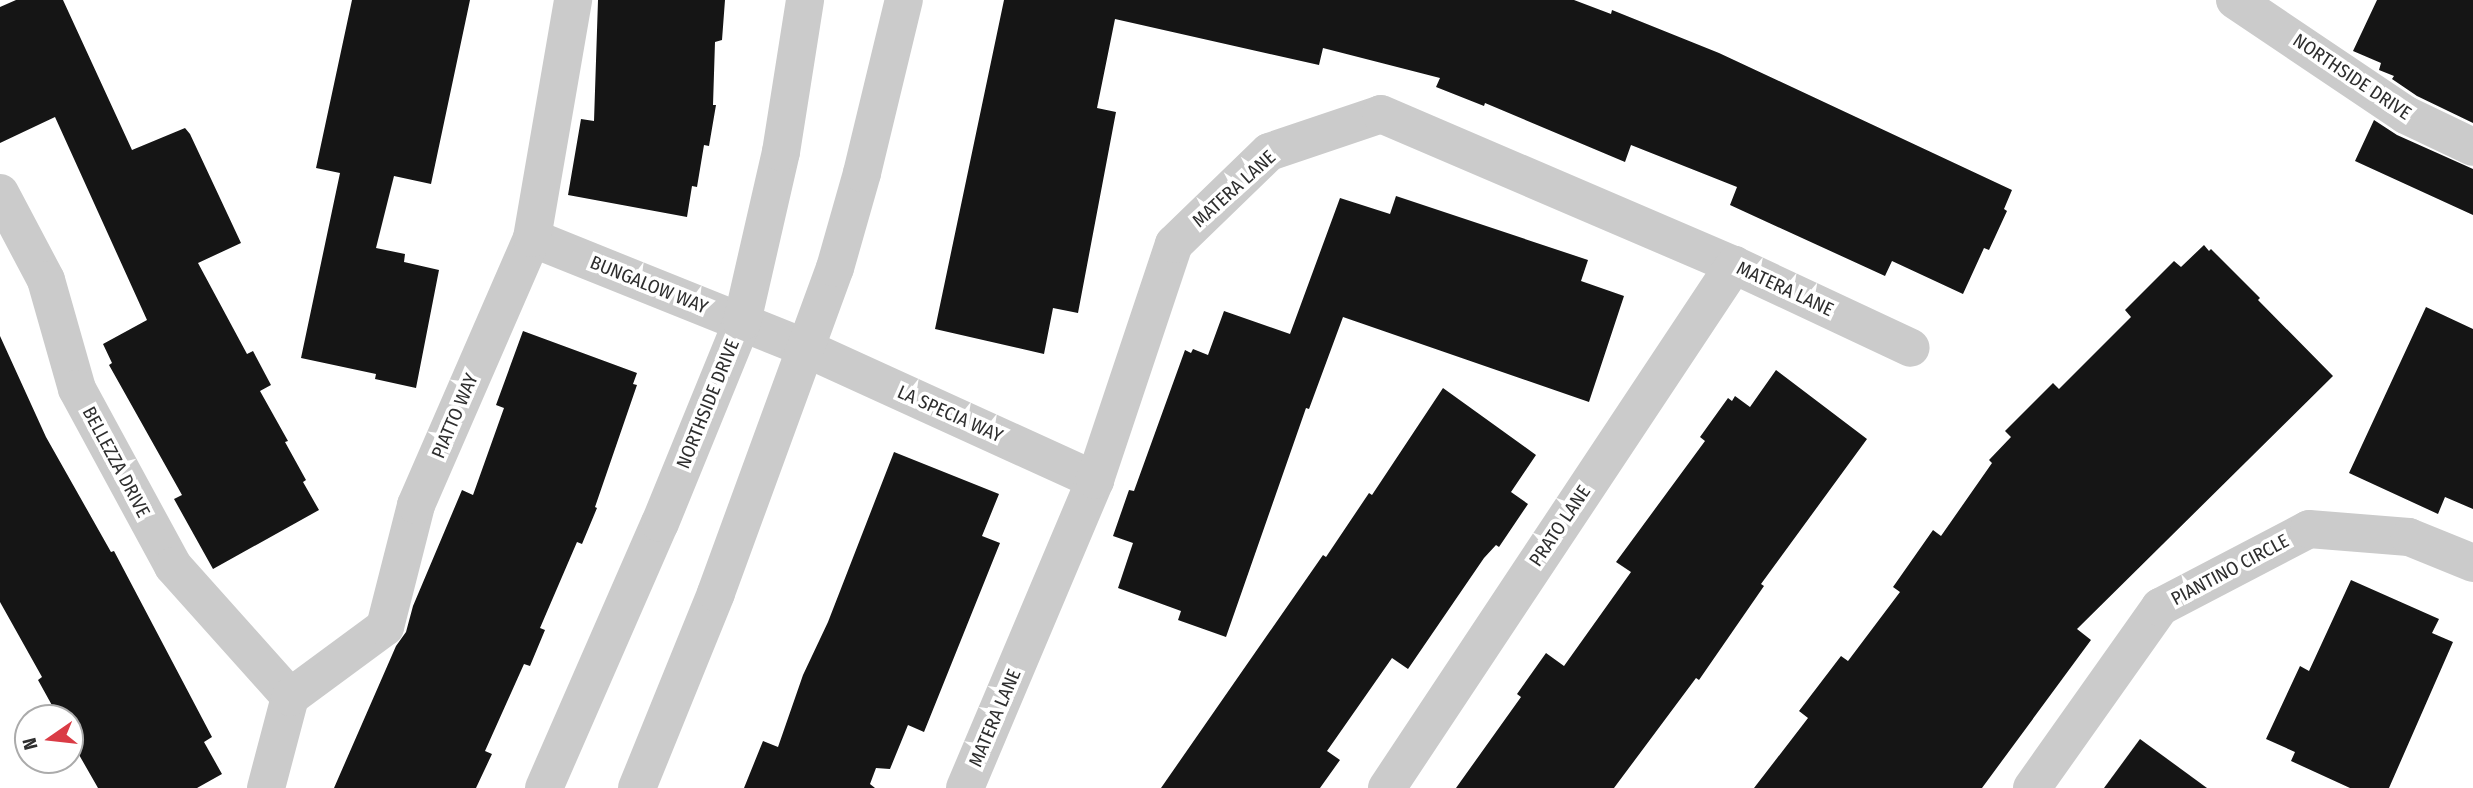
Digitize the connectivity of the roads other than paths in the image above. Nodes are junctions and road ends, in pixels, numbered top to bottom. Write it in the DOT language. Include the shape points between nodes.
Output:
graph roads {
  1 [pos="573,0"];
  2 [pos="805,0"];
  3 [pos="904,0"];
  4 [pos="2235,0"];
  5 [pos="2473,147"];
  6 [pos="0,193"];
  7 [pos="532,238"];
  8 [pos="1734,265"];
  9 [pos="742,323"];
  10 [pos="805,348"];
  11 [pos="1911,348"];
  12 [pos="1095,480"];
  13 [pos="2473,563"];
  14 [pos="290,697"];
  15 [pos="266,788"];
  16 [pos="544,788"];
  17 [pos="637,788"];
  18 [pos="965,788"];
  19 [pos="1387,788"];
  20 [pos="2032,788"];
  1 -- 7 [label="street, PIATTO WAY"];
  2 -- 9 [label="street, NORTHSIDE DRIVE" via="781,152"];
  3 -- 10 [label="street" via="835,268"];
  4 -- 5 [label="street, NORTHSIDE DRIVE" via="2406,115"];
  6 -- 14 [label="street, BELLEZZA DRIVE" via="47,280 77,389 173,566"];
  7 -- 9 [label="street, BUNGALOW WAY"];
  7 -- 14 [label="street, PIATTO WAY" via="415,505 385,627"];
  8 -- 11 [label="street, MATERA LANE"];
  8 -- 12 [label="street, MATERA LANE" via="1381,114 1269,152 1174,244"];
  8 -- 19 [label="street, PRATO LANE"];
  9 -- 10 [label="street, BUNGALOW WAY"];
  9 -- 16 [label="street, NORTHSIDE DRIVE"];
  10 -- 12 [label="street, LA SPECIA WAY"];
  10 -- 17 [label="street" via="716,593"];
  12 -- 18 [label="street, MATERA LANE"];
  13 -- 20 [label="street, PIANTINO CIRCLE" via="2409,537 2309,529 2160,607"];
  14 -- 15 [label="street"];
}
